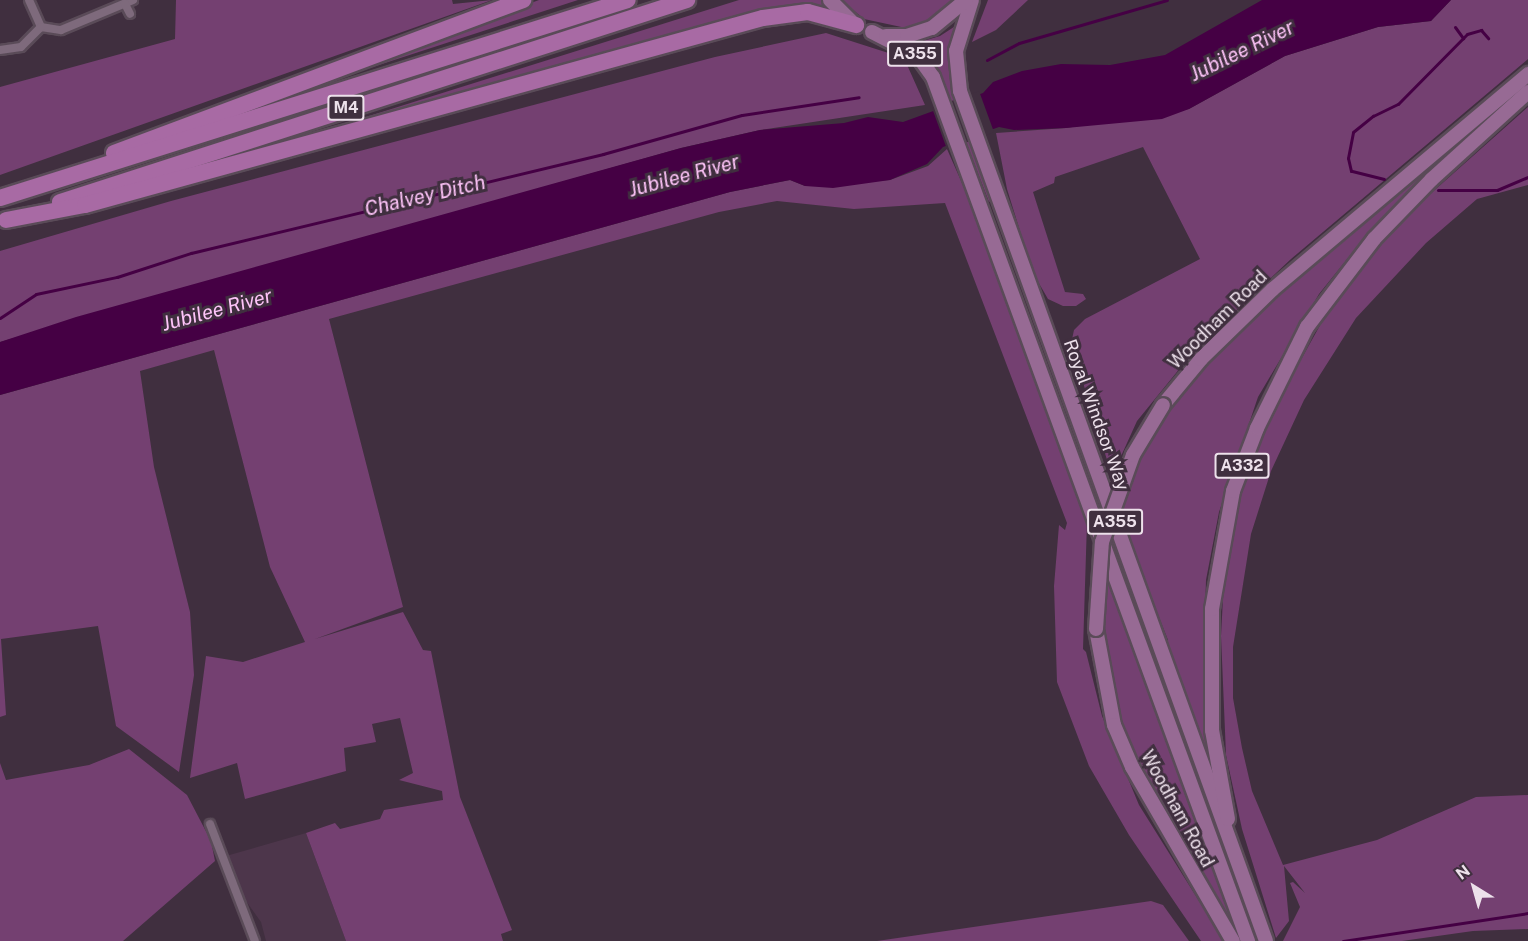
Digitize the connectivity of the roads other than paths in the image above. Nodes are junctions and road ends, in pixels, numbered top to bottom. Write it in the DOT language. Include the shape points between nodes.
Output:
graph roads {
  1 [pos="29,0"];
  2 [pos="523,0"];
  3 [pos="628,0"];
  4 [pos="687,0"];
  5 [pos="830,0"];
  6 [pos="966,0"];
  7 [pos="972,0"];
  8 [pos="129,2"];
  9 [pos="130,14"];
  10 [pos="856,25"];
  11 [pos="41,27"];
  12 [pos="872,32"];
  13 [pos="0,50"];
  14 [pos="1528,74"];
  15 [pos="1528,92"];
  16 [pos="22,191"];
  17 [pos="0,198"];
  18 [pos="3,221"];
  19 [pos="210,824"];
  20 [pos="1242,882"];
  21 [pos="1239,938"];
  22 [pos="255,941"];
  23 [pos="1266,941"];
  1 -- 11 [label="street"];
  2 -- 16 [label="highway, M4" via="133,145"];
  3 -- 16 [label="highway, M4"];
  4 -- 18 [label="highway, M4"];
  5 -- 10 [label="main road"];
  6 -- 12 [label="main road" via="947,19 924,32 897,36"];
  7 -- 20 [label="main road, Royal Windsor Way / A355" via="956,51 960,91"];
  8 -- 9 [label="street"];
  8 -- 11 [label="street" via="61,30"];
  10 -- 12 [label="main road"];
  10 -- 18 [label="highway, M4" via="808,12 763,18 85,205"];
  11 -- 13 [label="street" via="21,47"];
  12 -- 21 [label="main road, Royal Windsor Way / A355" via="922,59 939,94"];
  14 -- 21 [label="main road, Woodham Road, bridge" via="1273,289 1201,359 1163,405 1133,455 1102,542 1096,630 1114,725 1132,767"];
  15 -- 20 [label="main road, Woodham Road / A332" via="1440,171 1374,239 1306,327 1257,428 1233,491 1213,598 1210,671 1214,740"];
  16 -- 17 [label="highway, M4"];
  19 -- 22 [label="street"];
  20 -- 23 [label="main road, Royal Windsor Way / A332"];
}
